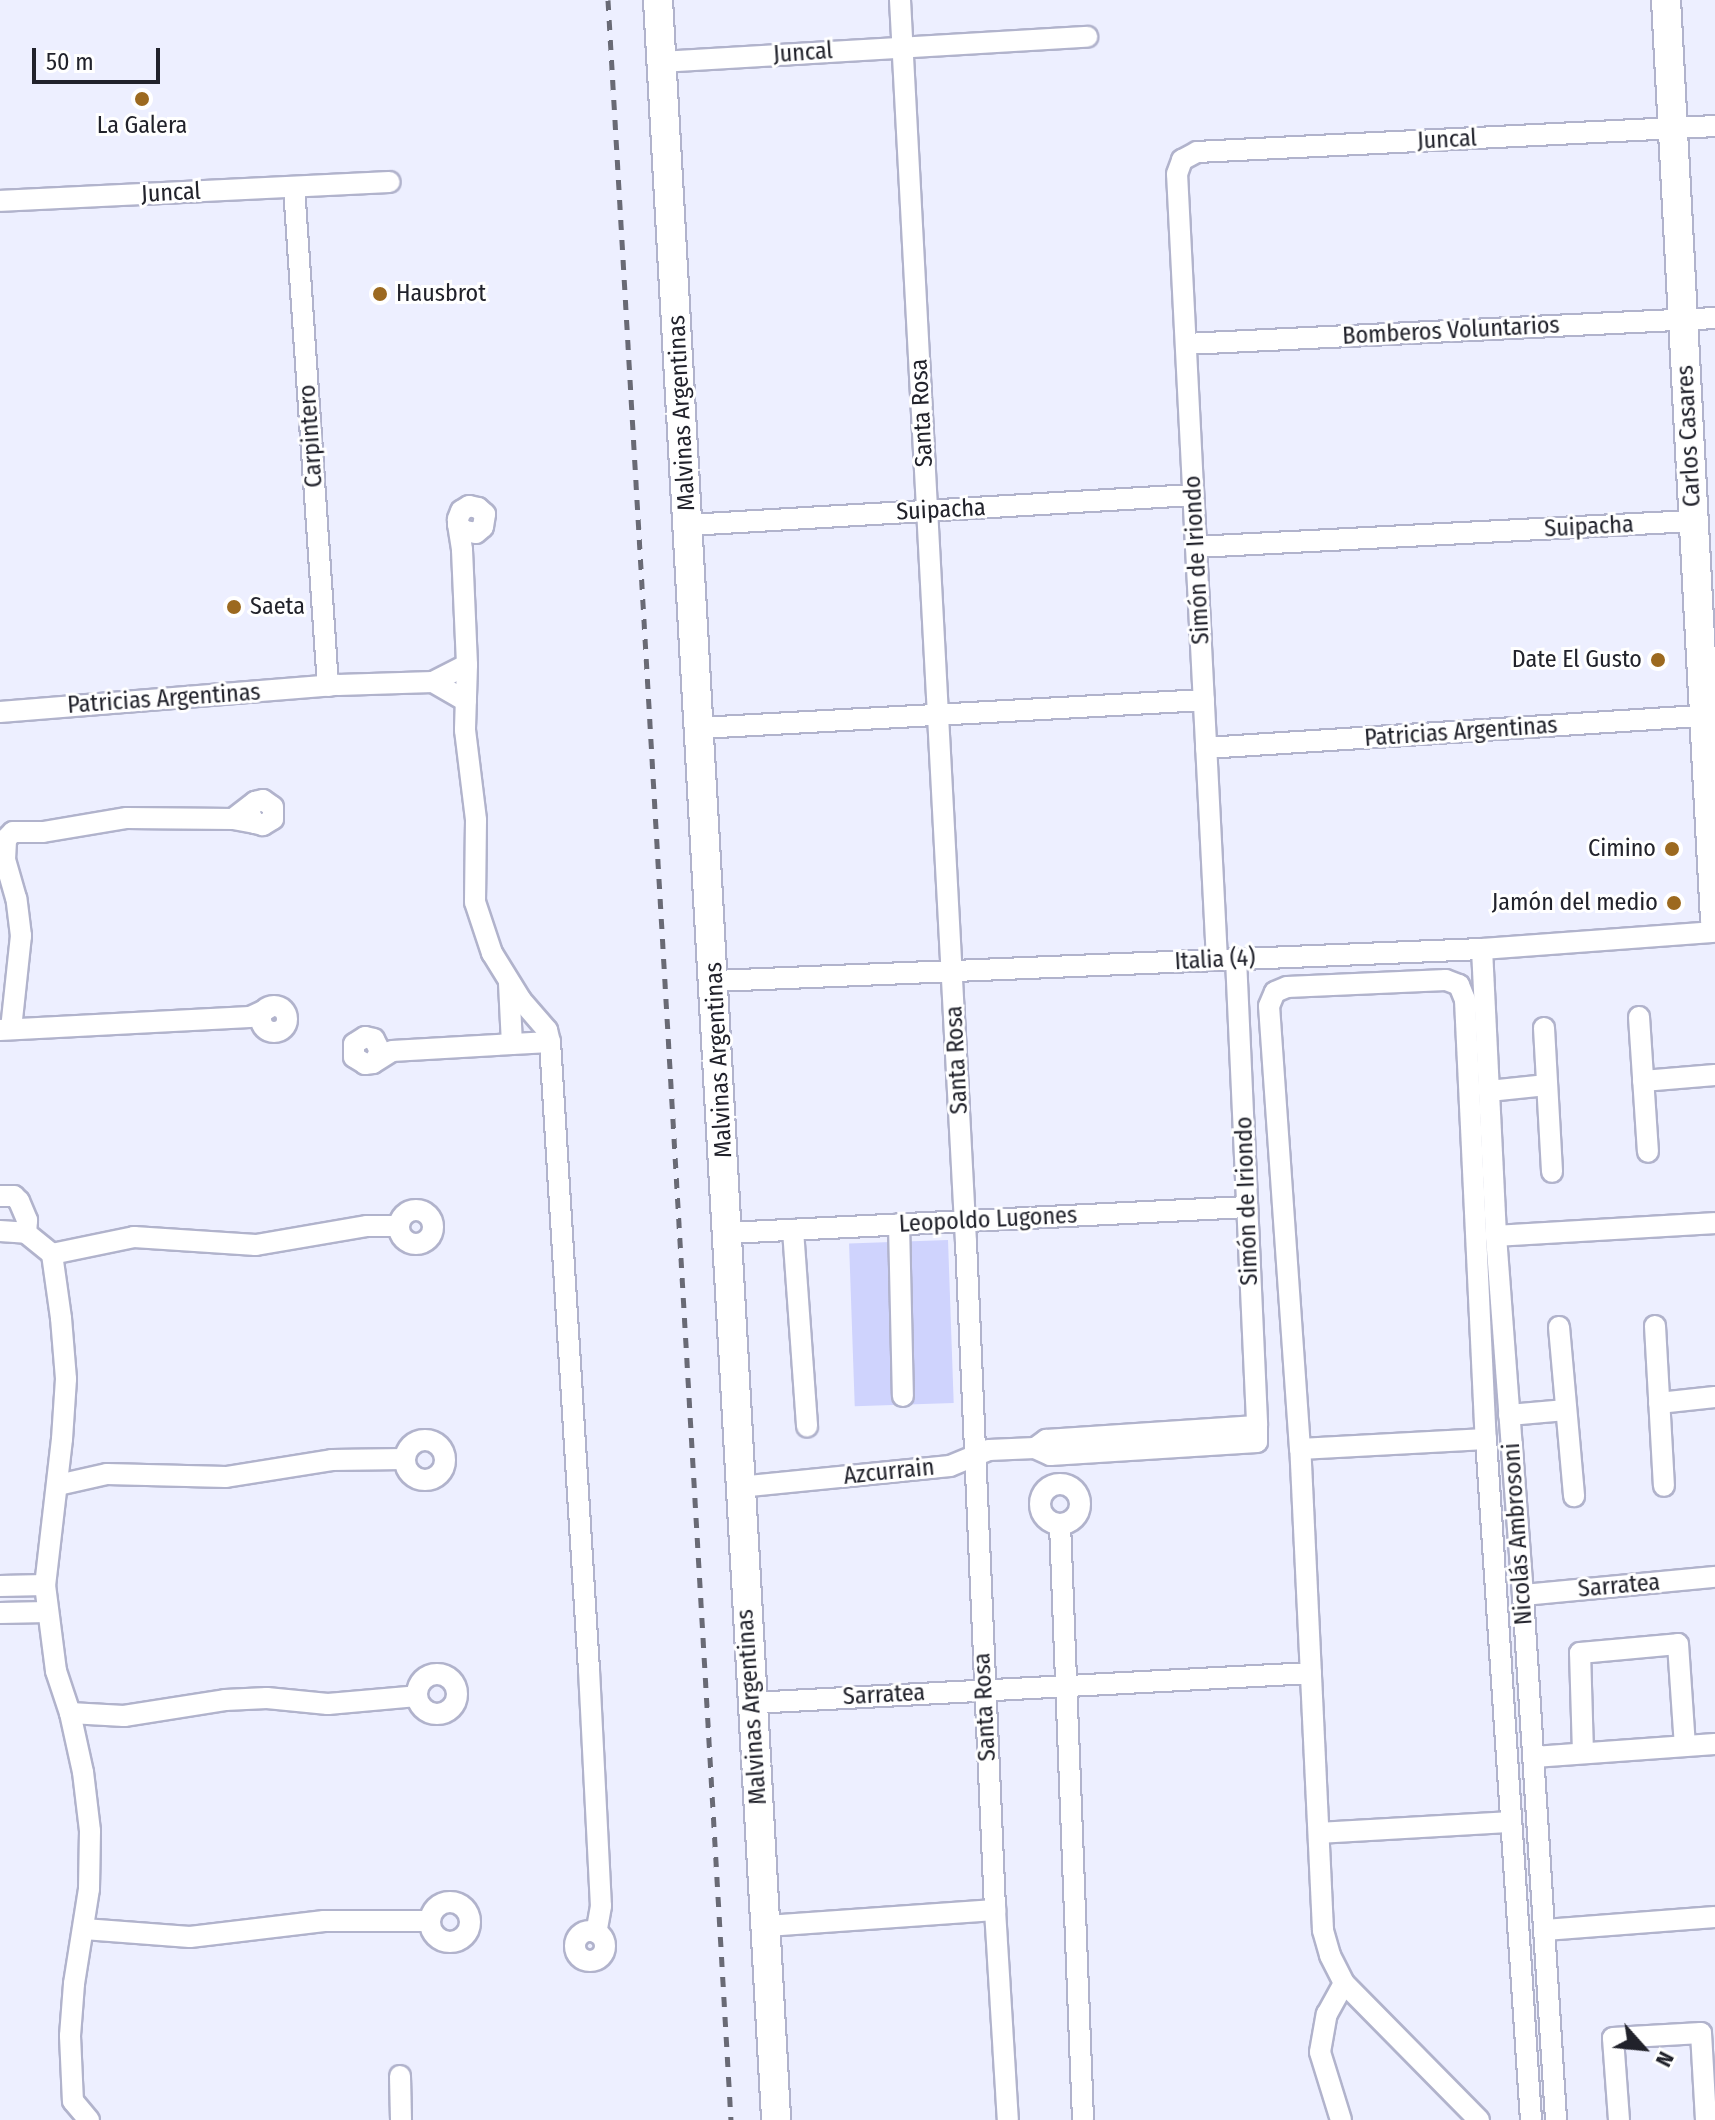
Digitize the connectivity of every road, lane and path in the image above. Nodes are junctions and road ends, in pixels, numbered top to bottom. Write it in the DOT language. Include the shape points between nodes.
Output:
graph roads {
  1 [pos="658,0"];
  2 [pos="900,0"];
  3 [pos="1666,0"];
  4 [pos="1087,37"];
  5 [pos="902,46"];
  6 [pos="662,62"];
  7 [pos="1715,126"];
  8 [pos="1673,128"];
  9 [pos="1182,160"];
  10 [pos="390,182"];
  11 [pos="294,187"];
  12 [pos="0,201"];
  13 [pos="1715,318"];
  14 [pos="1683,321"];
  15 [pos="1186,344"];
  16 [pos="1193,495"];
  17 [pos="927,511"];
  18 [pos="1694,521"];
  19 [pos="689,525"];
  20 [pos="467,528"];
  21 [pos="1196,547"];
  22 [pos="467,665"];
  23 [pos="433,682"];
  24 [pos="328,686"];
  25 [pos="1204,700"];
  26 [pos="466,701"];
  27 [pos="0,712"];
  28 [pos="938,715"];
  29 [pos="1710,716"];
  30 [pos="700,728"];
  31 [pos="1206,748"];
  32 [pos="253,814"];
  33 [pos="1715,920"];
  34 [pos="1715,932"];
  35 [pos="1482,949"];
  36 [pos="1226,960"];
  37 [pos="952,971"];
  38 [pos="715,981"];
  39 [pos="509,983"];
  40 [pos="260,1017"];
  41 [pos="1639,1017"];
  42 [pos="1544,1028"];
  43 [pos="5,1030"];
  44 [pos="550,1042"];
  45 [pos="512,1044"];
  46 [pos="382,1051"];
  47 [pos="1715,1075"];
  48 [pos="1643,1081"];
  49 [pos="1547,1085"];
  50 [pos="1489,1091"];
  51 [pos="1648,1152"];
  52 [pos="1552,1172"];
  53 [pos="0,1196"];
  54 [pos="1247,1207"];
  55 [pos="965,1221"];
  56 [pos="1715,1223"];
  57 [pos="899,1224"];
  58 [pos="398,1226"];
  59 [pos="793,1230"];
  60 [pos="0,1231"];
  61 [pos="26,1233"];
  62 [pos="728,1233"];
  63 [pos="1496,1236"];
  64 [pos="52,1254"];
  65 [pos="1655,1326"];
  66 [pos="1559,1327"];
  67 [pos="903,1396"];
  68 [pos="1715,1397"];
  69 [pos="1659,1403"];
  70 [pos="1566,1410"];
  71 [pos="1509,1415"];
  72 [pos="807,1427"];
  73 [pos="1257,1434"];
  74 [pos="1486,1439"];
  75 [pos="1300,1449"];
  76 [pos="975,1454"];
  77 [pos="405,1459"];
  78 [pos="58,1485"];
  79 [pos="1664,1486"];
  80 [pos="739,1487"];
  81 [pos="1574,1496"];
  82 [pos="1060,1524"];
  83 [pos="1715,1577"];
  84 [pos="45,1585"];
  85 [pos="0,1586"];
  86 [pos="1523,1595"];
  87 [pos="47,1612"];
  88 [pos="0,1613"];
  89 [pos="1311,1673"];
  90 [pos="1067,1685"];
  91 [pos="984,1689"];
  92 [pos="417,1696"];
  93 [pos="752,1703"];
  94 [pos="70,1713"];
  95 [pos="1715,1744"];
  96 [pos="1685,1746"];
  97 [pos="1583,1753"];
  98 [pos="1534,1757"];
  99 [pos="1511,1822"];
  100 [pos="1319,1833"];
  101 [pos="995,1910"];
  102 [pos="1715,1917"];
  103 [pos="430,1921"];
  104 [pos="766,1926"];
  105 [pos="84,1929"];
  106 [pos="1545,1930"];
  107 [pos="596,1933"];
  108 [pos="1344,1983"];
  109 [pos="400,2076"];
  110 [pos="1708,2106"];
  111 [pos="79,2117"];
  112 [pos="401,2120"];
  113 [pos="776,2120"];
  114 [pos="1008,2120"];
  115 [pos="1083,2120"];
  116 [pos="1341,2120"];
  117 [pos="1479,2120"];
  118 [pos="1531,2120"];
  119 [pos="1556,2120"];
  120 [pos="1619,2120"];
  1 -- 6 [label="street, Malvinas Argentinas"];
  2 -- 5 [label="street, Santa Rosa"];
  3 -- 8 [label="street, Carlos Casares"];
  4 -- 5 [label="street, Juncal"];
  5 -- 6 [label="street, Juncal"];
  5 -- 17 [label="street, Santa Rosa"];
  6 -- 19 [label="street, Malvinas Argentinas"];
  7 -- 8 [label="street, Juncal"];
  8 -- 9 [label="street, Juncal" via="1197,152"];
  8 -- 14 [label="street, Carlos Casares"];
  9 -- 15 [label="street, Simón de Iriondo" via="1177,174"];
  10 -- 11 [label="street, Juncal"];
  11 -- 12 [label="street, Juncal"];
  11 -- 24 [label="street, Carpintero"];
  13 -- 14 [label="street, Bomberos Voluntarios"];
  14 -- 15 [label="street, Bomberos Voluntarios"];
  14 -- 18 [label="street, Carlos Casares"];
  15 -- 16 [label="street, Simón de Iriondo"];
  16 -- 17 [label="street, Suipacha"];
  16 -- 21 [label="street, Simón de Iriondo"];
  17 -- 19 [label="street, Suipacha"];
  17 -- 28 [label="street, Santa Rosa"];
  18 -- 21 [label="street, Suipacha"];
  18 -- 29 [label="street, Carlos Casares"];
  19 -- 30 [label="street, Malvinas Argentinas"];
  20 -- 22 [label="street" via="462,550"];
  21 -- 25 [label="street, Simón de Iriondo"];
  22 -- 23 [label="street"];
  22 -- 26 [label="street"];
  23 -- 24 [label="street, Patricias Argentinas"];
  23 -- 26 [label="street"];
  24 -- 27 [label="street, Patricias Argentinas"];
  25 -- 28 [label="street"];
  25 -- 31 [label="street, Simón de Iriondo"];
  26 -- 39 [label="street" via="476,820 475,902 492,953"];
  28 -- 30 [label="street"];
  28 -- 37 [label="street, Santa Rosa"];
  29 -- 31 [label="street, Patricias Argentinas"];
  29 -- 33 [label="street, Carlos Casares"];
  30 -- 38 [label="street, Malvinas Argentinas"];
  31 -- 36 [label="street, Simón de Iriondo"];
  32 -- 43 [label="street" via="233,819 127,818 13,832 6,839 5,860 21,936"];
  34 -- 35 [label="street, Italia (4)"];
  35 -- 36 [label="street, Italia (4)"];
  35 -- 50 [label="street, Nicolás Ambrosoni"];
  36 -- 37 [label="street, Italia (4)"];
  36 -- 54 [label="street, Simón de Iriondo"];
  37 -- 38 [label="street, Italia (4)"];
  37 -- 55 [label="street, Santa Rosa"];
  38 -- 62 [label="street, Malvinas Argentinas"];
  39 -- 44 [label="street" via="547,1030"];
  39 -- 45 [label="street"];
  40 -- 43 [label="street"];
  41 -- 48 [label="street"];
  42 -- 49 [label="street"];
  44 -- 45 [label="street"];
  44 -- 107 [label="street" via="589,1670 601,1906"];
  45 -- 46 [label="street"];
  47 -- 48 [label="street"];
  48 -- 51 [label="street"];
  49 -- 50 [label="street"];
  49 -- 52 [label="street"];
  50 -- 63 [label="street, Nicolás Ambrosoni"];
  53 -- 61 [label="street" via="19,1201"];
  54 -- 55 [label="street, Leopoldo Lugones"];
  54 -- 73 [label="street, Simón de Iriondo"];
  55 -- 57 [label="street, Leopoldo Lugones"];
  55 -- 76 [label="street, Santa Rosa"];
  56 -- 63 [label="street"];
  57 -- 59 [label="street, Leopoldo Lugones"];
  57 -- 67 [label="street"];
  58 -- 64 [label="street" via="367,1226 256,1245 134,1237"];
  59 -- 62 [label="street, Leopoldo Lugones"];
  59 -- 72 [label="street"];
  60 -- 61 [label="street"];
  61 -- 64 [label="street"];
  62 -- 80 [label="street, Malvinas Argentinas"];
  63 -- 71 [label="street, Nicolás Ambrosoni"];
  64 -- 78 [label="street" via="66,1379"];
  65 -- 69 [label="street"];
  66 -- 70 [label="street"];
  68 -- 69 [label="street"];
  69 -- 79 [label="street"];
  70 -- 71 [label="street"];
  70 -- 81 [label="street"];
  71 -- 86 [label="street, Nicolás Ambrosoni"];
  73 -- 76 [label="street, Azcurrain" via="1046,1440 1035,1448"];
  74 -- 75 [label="street"];
  74 -- 75 [label="street" via="1465,1000 1459,985 1446,980 1287,987 1275,992 1269,1006"];
  74 -- 99 [label="street"];
  75 -- 89 [label="street"];
  76 -- 80 [label="street, Azcurrain" via="950,1466"];
  76 -- 91 [label="street, Santa Rosa"];
  77 -- 78 [label="street" via="332,1460 226,1477 107,1474"];
  78 -- 84 [label="street"];
  80 -- 93 [label="street, Malvinas Argentinas"];
  82 -- 90 [label="street"];
  83 -- 86 [label="street, Sarratea"];
  84 -- 85 [label="street"];
  84 -- 87 [label="street"];
  86 -- 98 [label="street, Nicolás Ambrosoni"];
  87 -- 88 [label="street"];
  87 -- 94 [label="street" via="56,1671"];
  89 -- 90 [label="street, Sarratea"];
  89 -- 100 [label="street"];
  90 -- 91 [label="street, Sarratea"];
  90 -- 115 [label="street"];
  91 -- 93 [label="street, Sarratea"];
  91 -- 101 [label="street, Santa Rosa"];
  92 -- 94 [label="street" via="328,1704 225,1700 124,1716"];
  93 -- 104 [label="street, Malvinas Argentinas"];
  94 -- 105 [label="street" via="90,1831"];
  95 -- 96 [label="street"];
  96 -- 97 [label="street"];
  96 -- 97 [label="street" via="1678,1644 1580,1653"];
  97 -- 98 [label="street"];
  98 -- 106 [label="street, Nicolás Ambrosoni"];
  99 -- 100 [label="street"];
  99 -- 118 [label="street"];
  100 -- 108 [label="street" via="1323,1930"];
  101 -- 104 [label="street"];
  101 -- 114 [label="street, Santa Rosa"];
  102 -- 106 [label="street"];
  103 -- 105 [label="street" via="324,1921 190,1937"];
  104 -- 113 [label="street, Malvinas Argentinas"];
  105 -- 111 [label="street" via="70,2036 73,2101"];
  106 -- 119 [label="street, Nicolás Ambrosoni"];
  108 -- 116 [label="street" via="1327,2014 1320,2052"];
  108 -- 117 [label="street"];
  109 -- 112 [label="street"];
  110 -- 120 [label="street" via="1701,2033 1613,2038"];
}
